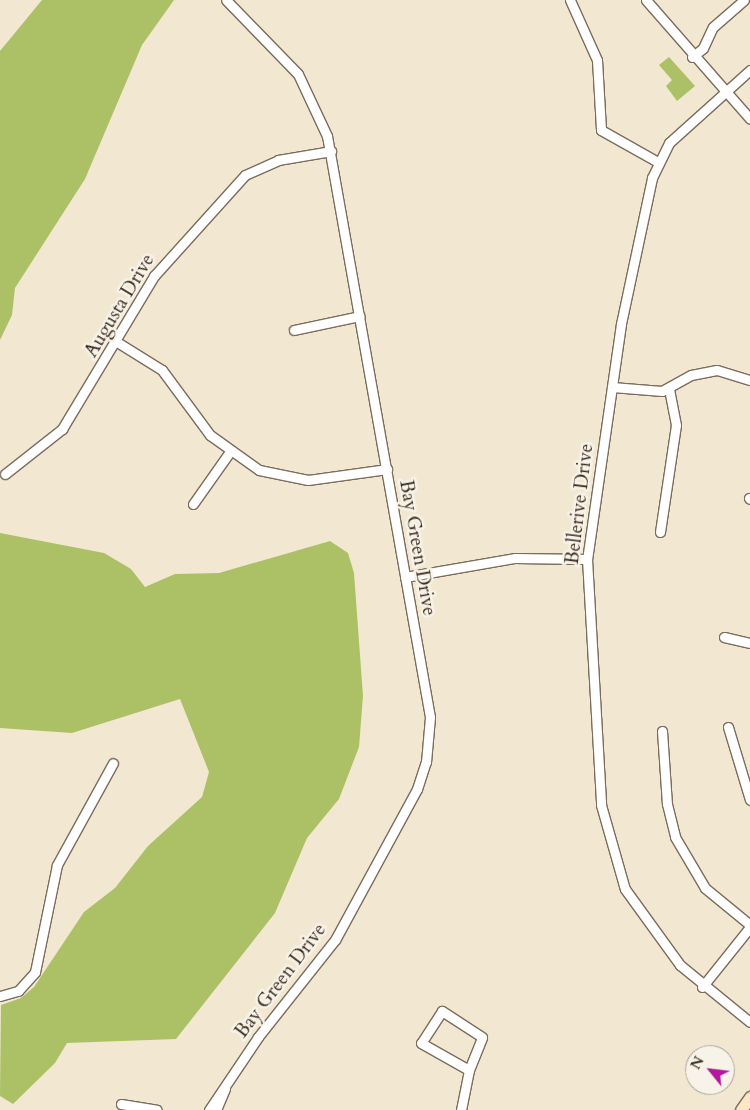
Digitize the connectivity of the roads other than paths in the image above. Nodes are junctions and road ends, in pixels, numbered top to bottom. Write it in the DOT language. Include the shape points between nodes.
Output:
graph roads {
  1 [pos="226,0"];
  2 [pos="570,0"];
  3 [pos="646,0"];
  4 [pos="744,0"];
  5 [pos="692,57"];
  6 [pos="750,70"];
  7 [pos="723,93"];
  8 [pos="750,120"];
  9 [pos="331,151"];
  10 [pos="658,162"];
  11 [pos="360,316"];
  12 [pos="294,330"];
  13 [pos="117,342"];
  14 [pos="750,380"];
  15 [pos="612,387"];
  16 [pos="669,388"];
  17 [pos="229,453"];
  18 [pos="387,469"];
  19 [pos="5,474"];
  20 [pos="193,504"];
  21 [pos="660,532"];
  22 [pos="587,559"];
  23 [pos="404,577"];
  24 [pos="724,637"];
  25 [pos="750,643"];
  26 [pos="728,727"];
  27 [pos="662,731"];
  28 [pos="113,763"];
  29 [pos="750,800"];
  30 [pos="750,926"];
  31 [pos="702,987"];
  32 [pos="0,996"];
  33 [pos="750,1022"];
  34 [pos="469,1070"];
  35 [pos="227,1082"];
  36 [pos="750,1097"];
  37 [pos="121,1104"];
  38 [pos="157,1110"];
  39 [pos="209,1110"];
  40 [pos="216,1110"];
  41 [pos="461,1110"];
  42 [pos="741,1110"];
  1 -- 9 [label="street, Bay Green Drive" via="306,86"];
  2 -- 10 [label="street" via="597,60 600,130"];
  3 -- 5 [label="street"];
  4 -- 5 [label="street" via="713,28 703,48"];
  5 -- 7 [label="street"];
  6 -- 7 [label="street, Bellerive Drive"];
  7 -- 8 [label="street"];
  7 -- 10 [label="street, Bellerive Drive" via="669,143"];
  9 -- 11 [label="street, Bay Green Drive"];
  9 -- 13 [label="street, Augusta Drive" via="278,160 245,175 166,259"];
  10 -- 15 [label="street, Bellerive Drive" via="621,324"];
  11 -- 12 [label="street"];
  11 -- 18 [label="street, Bay Green Drive"];
  13 -- 17 [label="street" via="162,370 199,424"];
  13 -- 19 [label="street, Augusta Drive" via="62,429"];
  14 -- 16 [label="street" via="728,371 705,371"];
  15 -- 16 [label="street" via="654,392"];
  15 -- 22 [label="street, Bellerive Drive"];
  16 -- 21 [label="street" via="676,425"];
  17 -- 18 [label="street" via="259,470 294,479"];
  17 -- 20 [label="street"];
  18 -- 23 [label="street, Bay Green Drive"];
  22 -- 23 [label="street" via="515,558"];
  22 -- 31 [label="street, Bellerive Drive" via="601,805 625,889 680,965"];
  23 -- 35 [label="street, Bay Green Drive" via="430,717 426,762 417,789 335,940"];
  24 -- 25 [label="street"];
  26 -- 29 [label="street"];
  27 -- 30 [label="street" via="667,804 675,837 705,888"];
  28 -- 32 [label="street" via="57,865 35,972 18,991"];
  30 -- 31 [label="street"];
  31 -- 33 [label="street, Bellerive Drive"];
  34 -- 34 [label="street" via="482,1037 442,1011 421,1043"];
  34 -- 41 [label="street"];
  35 -- 39 [label="street, Bay Green Drive"];
  35 -- 40 [label="street, Bay Green Drive"];
  36 -- 42 [label="main road"];
  37 -- 38 [label="street"];
}
